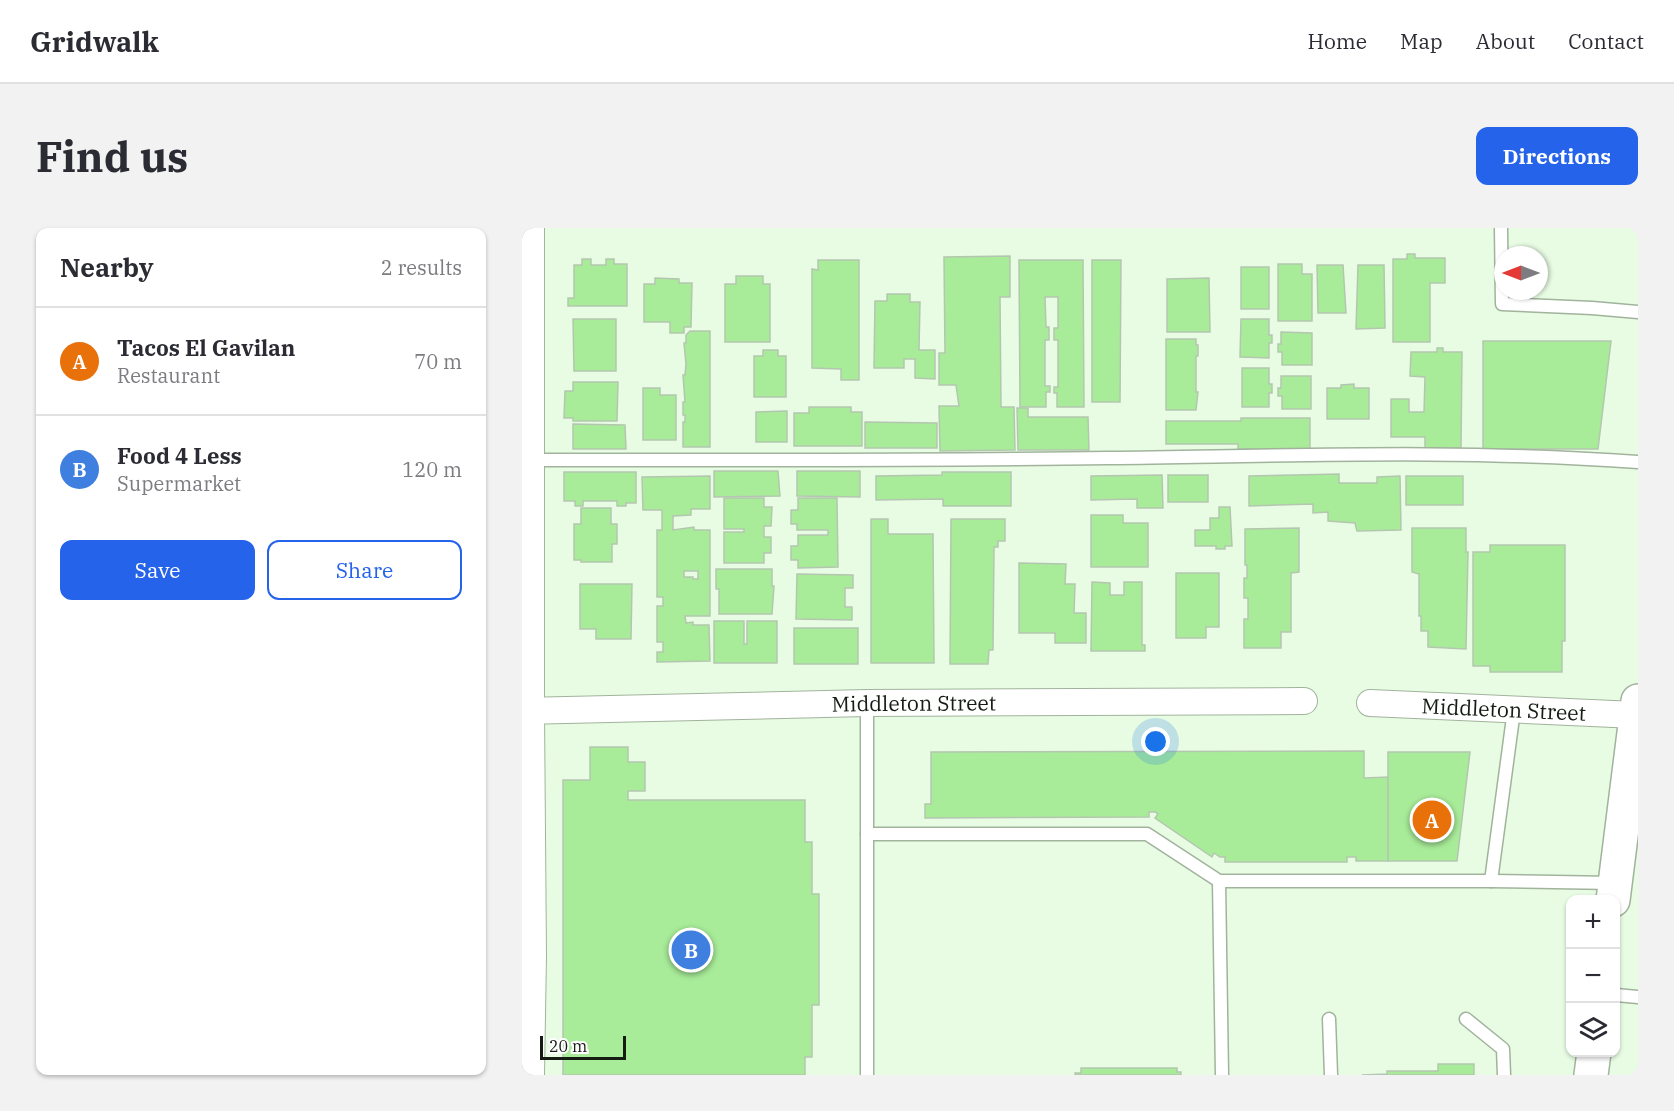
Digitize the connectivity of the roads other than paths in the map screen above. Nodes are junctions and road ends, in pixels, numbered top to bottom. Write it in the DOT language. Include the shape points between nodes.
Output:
graph roads {
  1 [pos="528,228"];
  2 [pos="1501,228"];
  3 [pos="1638,312"];
  4 [pos="526,460"];
  5 [pos="1638,462"];
  6 [pos="1304,701"];
  7 [pos="867,703"];
  8 [pos="1370,704"];
  9 [pos="1637,708"];
  10 [pos="1514,710"];
  11 [pos="525,711"];
  12 [pos="867,834"];
  13 [pos="1219,880"];
  14 [pos="1491,880"];
  15 [pos="1614,891"];
  16 [pos="526,956"];
  17 [pos="1620,996"];
  18 [pos="1638,998"];
  19 [pos="1329,1019"];
  20 [pos="1466,1019"];
  21 [pos="1593,1057"];
  22 [pos="528,1075"];
  23 [pos="867,1075"];
  24 [pos="1222,1075"];
  25 [pos="1331,1075"];
  26 [pos="1504,1075"];
  27 [pos="1591,1075"];
  1 -- 4 [label="street"];
  2 -- 3 [label="lane" via="1502,304"];
  4 -- 5 [label="lane" via="1359,455"];
  4 -- 11 [label="street"];
  6 -- 7 [label="street, Middleton Street"];
  7 -- 11 [label="street, Middleton Street"];
  7 -- 12 [label="lane"];
  8 -- 10 [label="street, Middleton Street"];
  9 -- 10 [label="street, Middleton Street"];
  9 -- 15 [label="main road"];
  10 -- 14 [label="lane"];
  11 -- 16 [label="street"];
  12 -- 13 [label="lane" via="1147,834"];
  12 -- 23 [label="lane"];
  13 -- 14 [label="lane"];
  13 -- 24 [label="lane"];
  14 -- 15 [label="lane"];
  16 -- 22 [label="street"];
  17 -- 18 [label="lane"];
  19 -- 25 [label="lane"];
  20 -- 26 [label="lane" via="1503,1049"];
  21 -- 27 [label="main road"];
}
